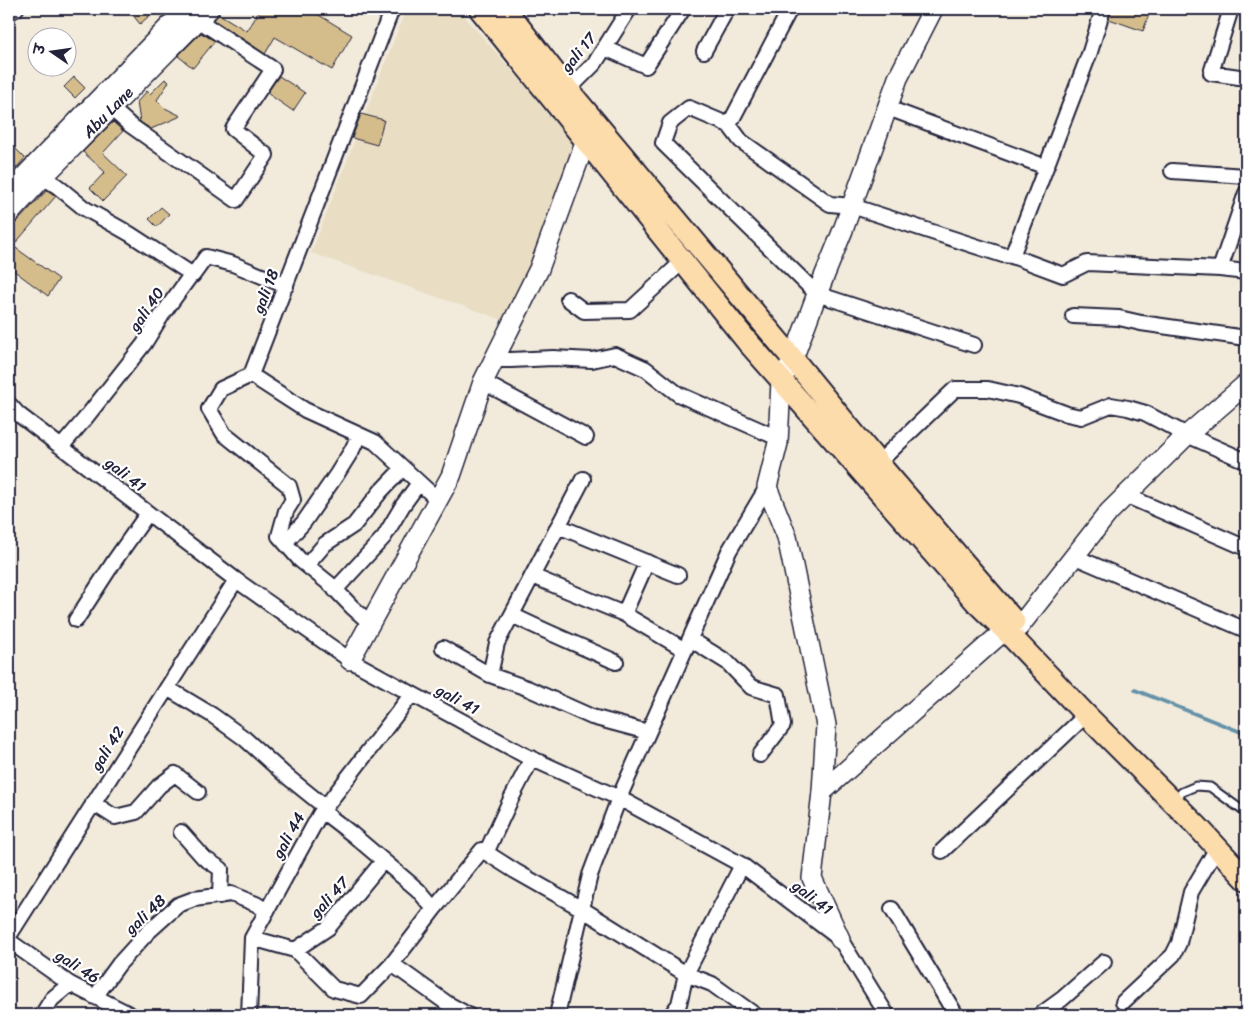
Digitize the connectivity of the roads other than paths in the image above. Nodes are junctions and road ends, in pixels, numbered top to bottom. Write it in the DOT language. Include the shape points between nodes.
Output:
graph roads {
  1 [pos="16,9"];
  2 [pos="392,9"];
  3 [pos="480,9"];
  4 [pos="505,9"];
  5 [pos="629,9"];
  6 [pos="683,9"];
  7 [pos="728,9"];
  8 [pos="790,9"];
  9 [pos="933,9"];
  10 [pos="1102,9"];
  11 [pos="1231,9"];
  12 [pos="9,12"];
  13 [pos="197,12"];
  14 [pos="605,48"];
  15 [pos="704,51"];
  16 [pos="1246,78"];
  17 [pos="568,90"];
  18 [pos="105,103"];
  19 [pos="888,108"];
  20 [pos="729,125"];
  21 [pos="586,140"];
  22 [pos="1046,167"];
  23 [pos="1172,171"];
  24 [pos="1246,176"];
  25 [pos="43,177"];
  26 [pos="9,192"];
  27 [pos="1246,193"];
  28 [pos="852,206"];
  29 [pos="9,214"];
  30 [pos="1012,256"];
  31 [pos="683,261"];
  32 [pos="1220,269"];
  33 [pos="1246,272"];
  34 [pos="193,275"];
  35 [pos="286,286"];
  36 [pos="817,294"];
  37 [pos="568,299"];
  38 [pos="1073,316"];
  39 [pos="1246,338"];
  40 [pos="974,344"];
  41 [pos="793,359"];
  42 [pos="494,360"];
  43 [pos="251,375"];
  44 [pos="781,381"];
  45 [pos="483,382"];
  46 [pos="1246,384"];
  47 [pos="9,404"];
  48 [pos="359,435"];
  49 [pos="1187,435"];
  50 [pos="586,437"];
  51 [pos="778,438"];
  52 [pos="61,447"];
  53 [pos="1246,461"];
  54 [pos="878,463"];
  55 [pos="402,468"];
  56 [pos="583,479"];
  57 [pos="419,483"];
  58 [pos="768,487"];
  59 [pos="1125,495"];
  60 [pos="438,500"];
  61 [pos="148,513"];
  62 [pos="558,526"];
  63 [pos="285,543"];
  64 [pos="1246,548"];
  65 [pos="1074,556"];
  66 [pos="647,562"];
  67 [pos="307,566"];
  68 [pos="678,575"];
  69 [pos="532,576"];
  70 [pos="236,580"];
  71 [pos="335,590"];
  72 [pos="624,614"];
  73 [pos="512,615"];
  74 [pos="76,620"];
  75 [pos="370,623"];
  76 [pos="1012,628"];
  77 [pos="1246,630"];
  78 [pos="688,644"];
  79 [pos="443,648"];
  80 [pos="350,660"];
  81 [pos="616,662"];
  82 [pos="490,675"];
  83 [pos="167,688"];
  84 [pos="412,694"];
  85 [pos="1086,715"];
  86 [pos="648,732"];
  87 [pos="760,755"];
  88 [pos="532,758"];
  89 [pos="198,792"];
  90 [pos="822,792"];
  91 [pos="1177,797"];
  92 [pos="619,798"];
  93 [pos="93,803"];
  94 [pos="323,809"];
  95 [pos="1246,813"];
  96 [pos="181,832"];
  97 [pos="1217,848"];
  98 [pos="942,851"];
  99 [pos="486,853"];
  100 [pos="1246,860"];
  101 [pos="384,861"];
  102 [pos="742,865"];
  103 [pos="1246,879"];
  104 [pos="220,896"];
  105 [pos="434,909"];
  106 [pos="582,909"];
  107 [pos="892,909"];
  108 [pos="267,911"];
  109 [pos="9,936"];
  110 [pos="252,938"];
  111 [pos="840,939"];
  112 [pos="9,940"];
  113 [pos="294,950"];
  114 [pos="1104,962"];
  115 [pos="392,964"];
  116 [pos="686,974"];
  117 [pos="70,984"];
  118 [pos="95,997"];
  119 [pos="1123,1002"];
  120 [pos="42,1015"];
  121 [pos="132,1015"];
  122 [pos="248,1015"];
  123 [pos="468,1015"];
  124 [pos="557,1015"];
  125 [pos="671,1015"];
  126 [pos="755,1015"];
  127 [pos="887,1015"];
  128 [pos="956,1015"];
  129 [pos="1040,1015"];
  1 -- 12 [label="street"];
  2 -- 35 [label="street, gali 18"];
  3 -- 21 [label="main road"];
  4 -- 17 [label="main road"];
  5 -- 14 [label="street, gali 17"];
  6 -- 14 [label="street" via="646,66"];
  7 -- 15 [label="street"];
  8 -- 20 [label="street"];
  9 -- 19 [label="street" via="898,78"];
  10 -- 22 [label="street" via="1090,52"];
  11 -- 16 [label="street" via="1211,73"];
  13 -- 18 [label="street, Abu Lane"];
  13 -- 18 [label="street" via="273,69 233,129 266,155 236,200 130,125"];
  14 -- 17 [label="street, gali 17"];
  17 -- 41 [label="main road"];
  18 -- 25 [label="street, Abu Lane"];
  18 -- 26 [label="street, Abu Lane"];
  19 -- 22 [label="street"];
  19 -- 28 [label="street"];
  20 -- 28 [label="street" via="741,141 830,204"];
  20 -- 36 [label="street" via="689,108 670,123 663,143"];
  21 -- 31 [label="main road"];
  21 -- 42 [label="street" via="538,269"];
  22 -- 30 [label="street"];
  23 -- 24 [label="street"];
  25 -- 29 [label="street, Abu Lane"];
  25 -- 34 [label="street" via="84,208"];
  27 -- 32 [label="street"];
  28 -- 30 [label="street"];
  28 -- 36 [label="street"];
  30 -- 32 [label="street" via="1063,275 1087,263"];
  31 -- 37 [label="street" via="630,310 584,311"];
  31 -- 44 [label="main road"];
  32 -- 33 [label="street"];
  34 -- 35 [label="street, gali 40" via="206,257 233,264"];
  34 -- 52 [label="street, gali 40" via="144,344"];
  35 -- 43 [label="street, gali 18"];
  36 -- 40 [label="street"];
  36 -- 41 [label="street"];
  38 -- 39 [label="street" via="1119,318"];
  41 -- 44 [label="street"];
  41 -- 54 [label="main road"];
  42 -- 45 [label="street"];
  42 -- 51 [label="street" via="592,360 615,355 646,369 678,394"];
  43 -- 48 [label="street" via="305,410"];
  43 -- 63 [label="street" via="221,389 209,409 224,434 289,486 293,500 286,511 280,536"];
  44 -- 51 [label="street"];
  44 -- 76 [label="main road" via="978,604"];
  45 -- 50 [label="street"];
  45 -- 60 [label="street" via="451,476"];
  46 -- 49 [label="street"];
  47 -- 52 [label="street, gali 41"];
  48 -- 55 [label="street" via="375,442"];
  48 -- 63 [label="street" via="337,474 304,522"];
  49 -- 53 [label="street"];
  49 -- 54 [label="street" via="1128,408 1111,405 1081,418 1019,396 988,389 954,389"];
  49 -- 59 [label="street"];
  51 -- 58 [label="street"];
  52 -- 61 [label="street, gali 41"];
  54 -- 76 [label="main road"];
  55 -- 57 [label="street"];
  55 -- 67 [label="street" via="354,525 325,544"];
  56 -- 62 [label="street"];
  57 -- 60 [label="street"];
  57 -- 71 [label="street" via="384,537"];
  58 -- 78 [label="street" via="729,551"];
  58 -- 90 [label="street" via="787,537 826,725"];
  59 -- 64 [label="street"];
  59 -- 65 [label="street"];
  60 -- 75 [label="street"];
  61 -- 70 [label="street, gali 41"];
  61 -- 74 [label="street"];
  62 -- 66 [label="street"];
  62 -- 69 [label="street"];
  63 -- 67 [label="street"];
  65 -- 76 [label="street"];
  65 -- 77 [label="street"];
  66 -- 68 [label="street"];
  66 -- 72 [label="street"];
  67 -- 71 [label="street"];
  69 -- 72 [label="street"];
  69 -- 73 [label="street"];
  70 -- 80 [label="street, gali 41"];
  70 -- 83 [label="street, gali 42"];
  71 -- 75 [label="street"];
  72 -- 78 [label="street"];
  73 -- 81 [label="street"];
  73 -- 82 [label="street" via="497,643"];
  75 -- 80 [label="street"];
  76 -- 85 [label="main road"];
  76 -- 90 [label="street"];
  76 -- 91 [label="main road"];
  78 -- 86 [label="street"];
  78 -- 87 [label="street" via="727,662 752,686 778,695 783,725"];
  79 -- 82 [label="street"];
  80 -- 84 [label="street, gali 41"];
  82 -- 86 [label="street" via="592,717"];
  83 -- 93 [label="street, gali 42"];
  83 -- 94 [label="street" via="244,738"];
  84 -- 88 [label="street, gali 41"];
  84 -- 94 [label="street, gali 44"];
  85 -- 91 [label="main road"];
  85 -- 98 [label="street"];
  86 -- 92 [label="street"];
  88 -- 92 [label="street, gali 41"];
  88 -- 99 [label="street"];
  89 -- 93 [label="street" via="176,774 159,786 136,812 115,817"];
  90 -- 111 [label="street" via="812,878"];
  91 -- 95 [label="lane" via="1196,786 1210,787"];
  91 -- 97 [label="main road"];
  91 -- 100 [label="main road"];
  92 -- 102 [label="street, gali 41"];
  92 -- 106 [label="street" via="590,875"];
  93 -- 109 [label="street, gali 42"];
  94 -- 101 [label="street"];
  94 -- 108 [label="street, gali 44"];
  96 -- 104 [label="street" via="204,858 221,869"];
  97 -- 103 [label="main road"];
  97 -- 119 [label="street" via="1191,892 1180,943 1173,955"];
  99 -- 105 [label="street" via="482,850"];
  99 -- 106 [label="street"];
  101 -- 105 [label="street" via="418,890"];
  101 -- 113 [label="street, gali 47" via="328,928"];
  102 -- 111 [label="street, gali 41"];
  102 -- 116 [label="street"];
  104 -- 108 [label="street, gali 48" via="231,894"];
  104 -- 118 [label="street, gali 48" via="194,899 178,905 119,964"];
  105 -- 115 [label="street"];
  106 -- 116 [label="street"];
  106 -- 124 [label="street"];
  107 -- 128 [label="street"];
  108 -- 110 [label="street, gali 44"];
  110 -- 113 [label="street"];
  110 -- 122 [label="street, gali 44"];
  111 -- 127 [label="street, gali 41"];
  112 -- 117 [label="street, gali 46"];
  113 -- 115 [label="street" via="334,989 361,996"];
  114 -- 129 [label="street"];
  115 -- 123 [label="street"];
  116 -- 125 [label="street" via="679,1004"];
  116 -- 126 [label="street" via="712,984"];
  117 -- 118 [label="street, gali 46"];
  117 -- 120 [label="street" via="52,999"];
  118 -- 121 [label="street, gali 46"];
}
